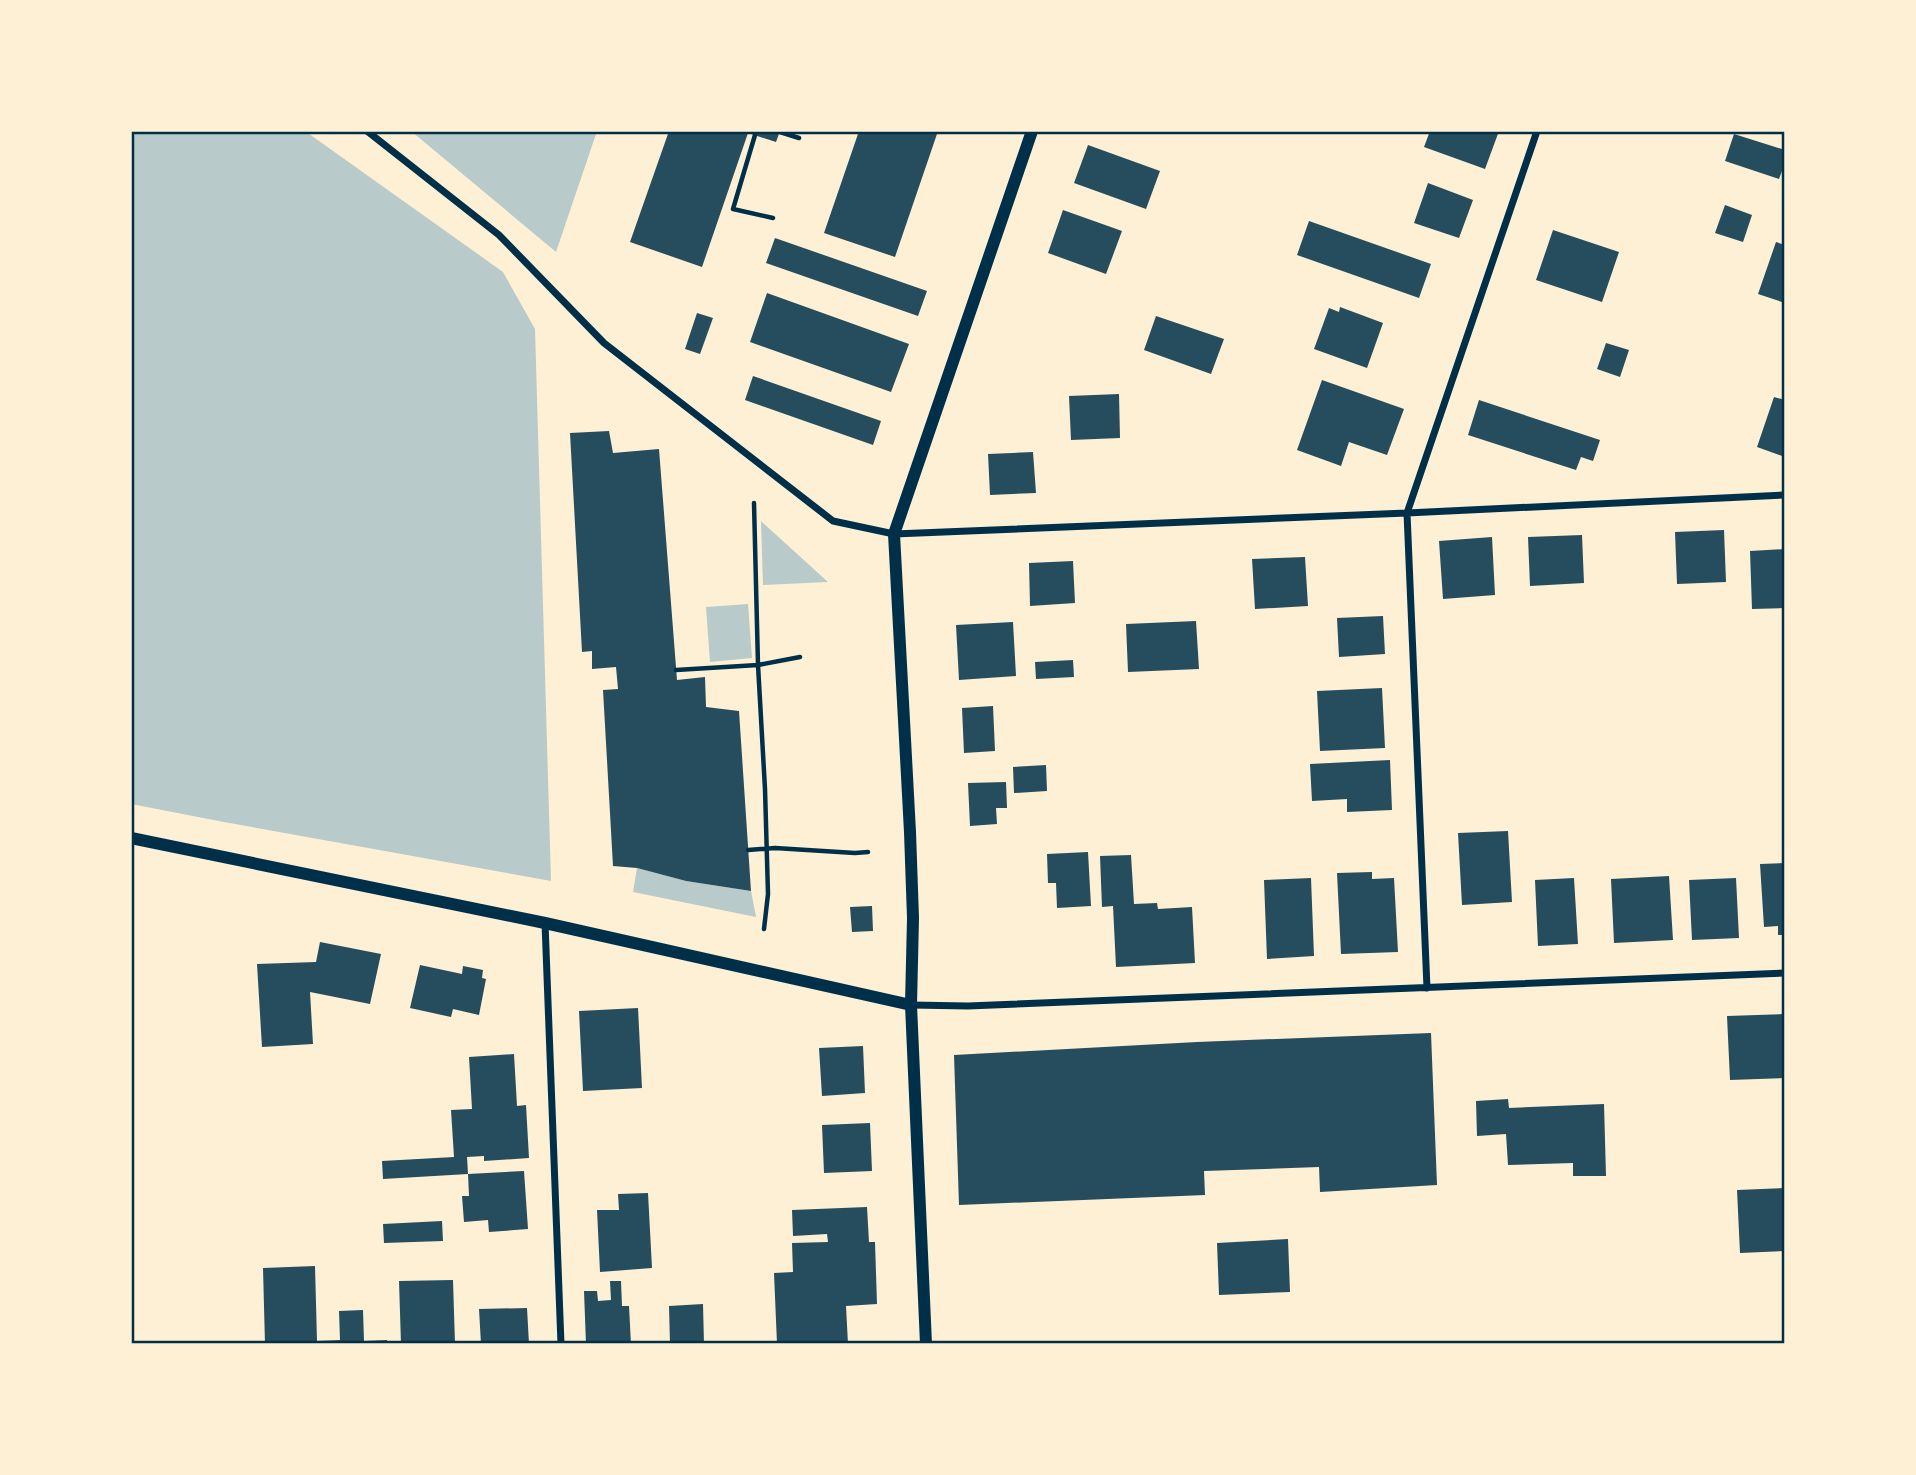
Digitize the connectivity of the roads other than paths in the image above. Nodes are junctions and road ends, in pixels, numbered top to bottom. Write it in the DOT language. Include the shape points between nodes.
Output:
graph roads {
  1 [pos="367,131"];
  2 [pos="1032,131"];
  3 [pos="1538,131"];
  4 [pos="1785,495"];
  5 [pos="1408,513"];
  6 [pos="894,534"];
  7 [pos="131,838"];
  8 [pos="545,923"];
  9 [pos="1785,973"];
  10 [pos="1427,988"];
  11 [pos="911,1005"];
  12 [pos="561,1344"];
  13 [pos="926,1344"];
  1 -- 6 [label="street" via="499,235 604,343 833,521"];
  2 -- 6 [label="street"];
  3 -- 5 [label="street"];
  4 -- 5 [label="street"];
  5 -- 6 [label="street"];
  5 -- 10 [label="street"];
  6 -- 11 [label="street" via="912,905"];
  7 -- 8 [label="street"];
  8 -- 11 [label="street"];
  8 -- 12 [label="street"];
  9 -- 10 [label="street"];
  10 -- 11 [label="street"];
  11 -- 13 [label="street"];
}
